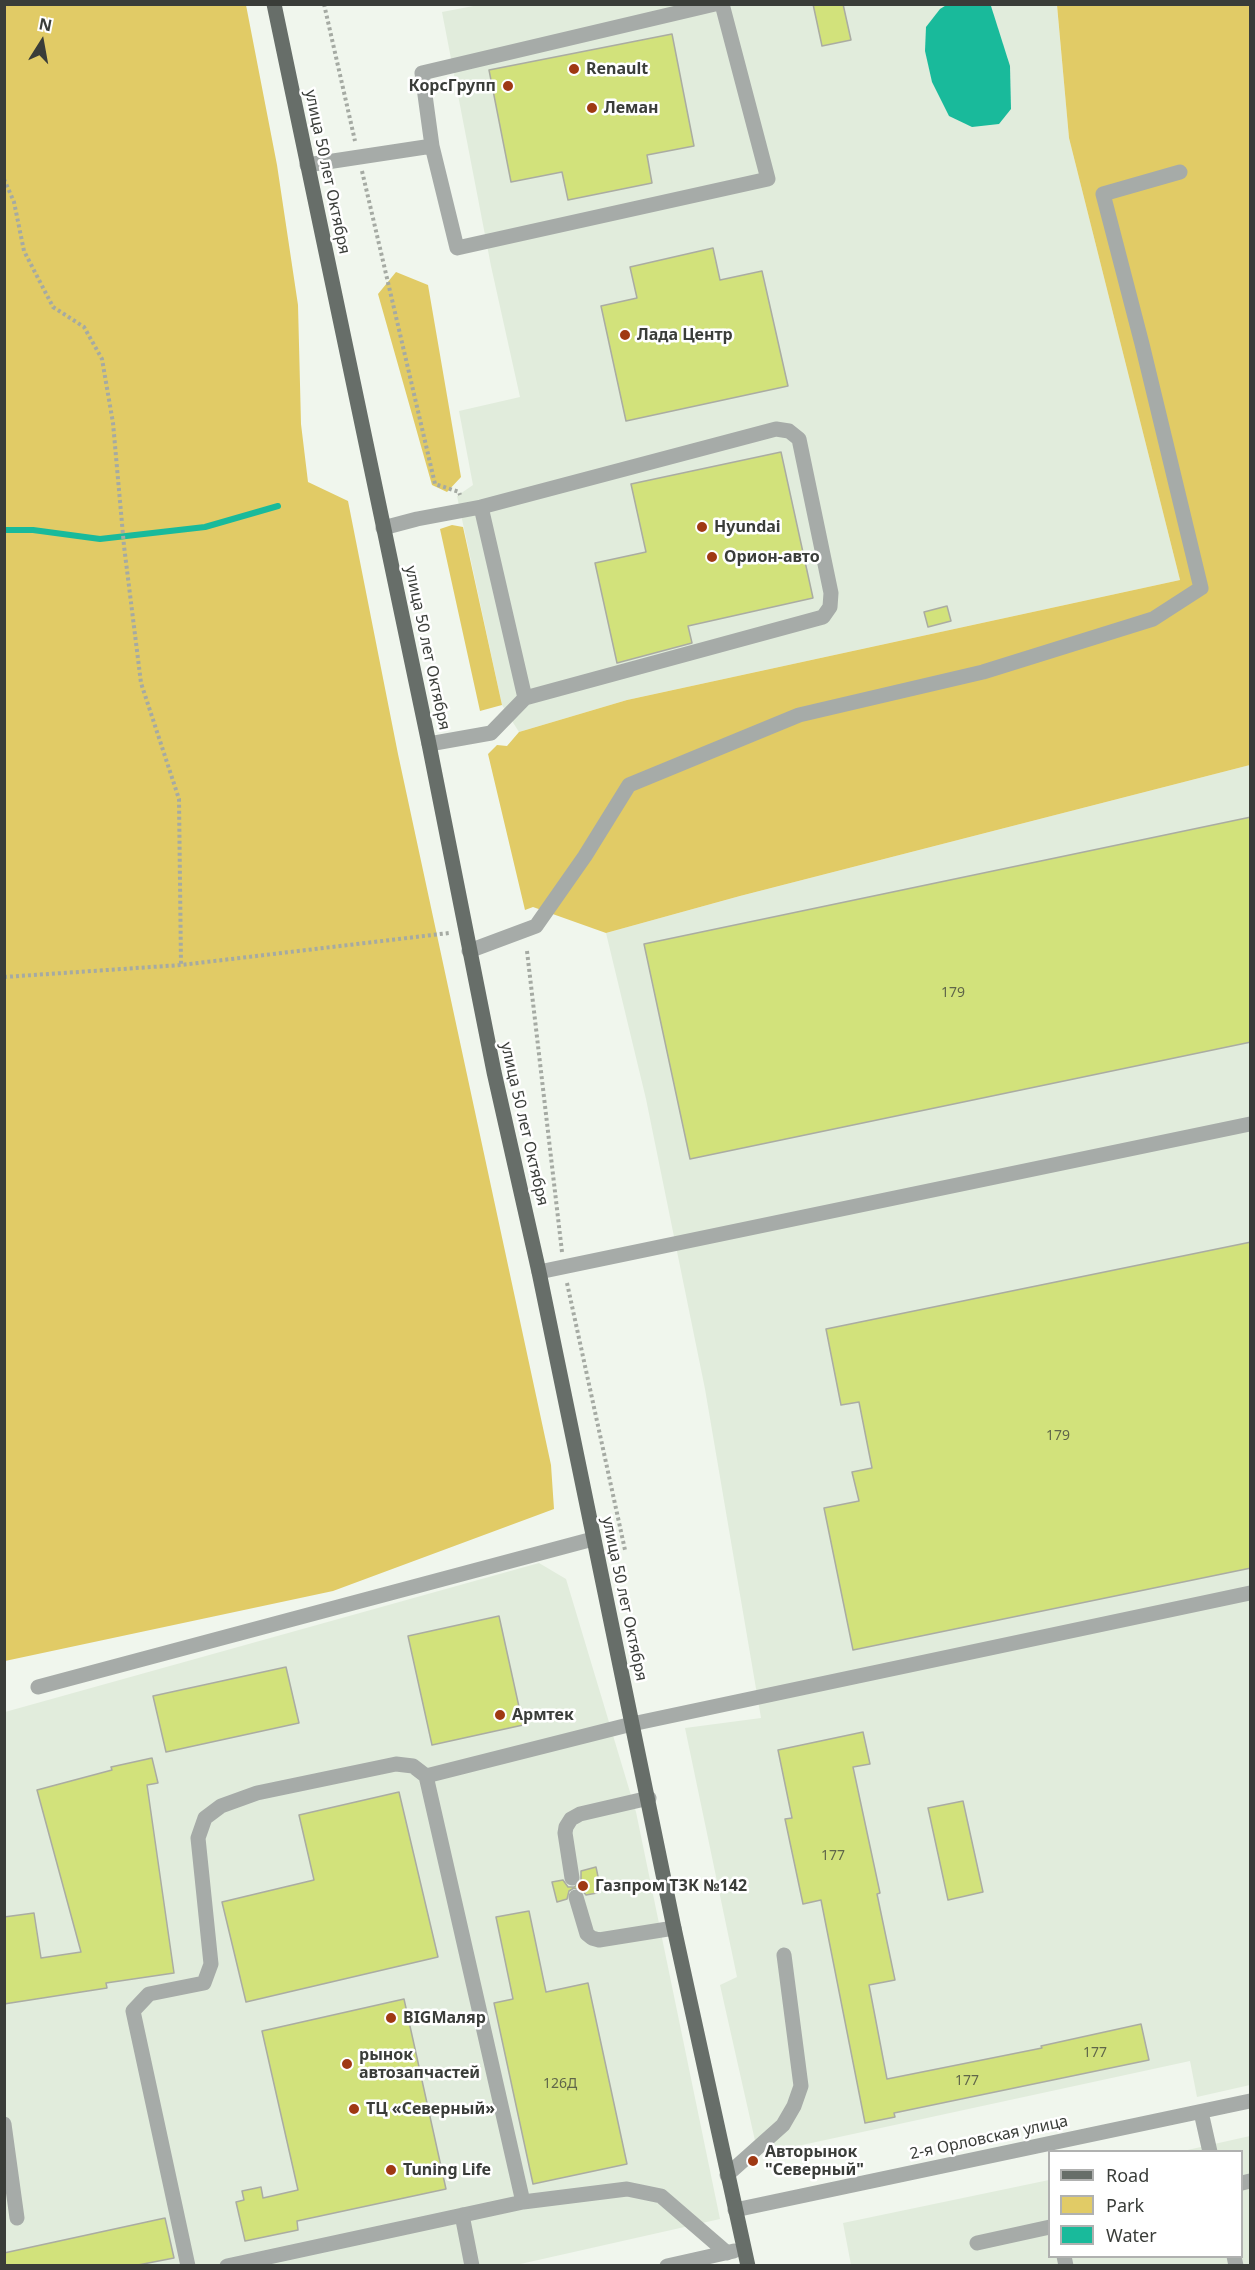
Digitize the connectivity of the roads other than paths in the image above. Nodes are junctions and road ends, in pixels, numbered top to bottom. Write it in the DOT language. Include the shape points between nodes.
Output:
graph roads {
  1 [pos="274,4"];
  2 [pos="715,4"];
  3 [pos="722,4"];
  4 [pos="432,146"];
  5 [pos="307,165"];
  6 [pos="1180,172"];
  7 [pos="481,507"];
  8 [pos="383,528"];
  9 [pos="525,698"];
  10 [pos="429,744"];
  11 [pos="469,951"];
  12 [pos="1251,1124"];
  13 [pos="539,1272"];
  14 [pos="593,1539"];
  15 [pos="1251,1593"];
  16 [pos="38,1687"];
  17 [pos="632,1724"];
  18 [pos="426,1776"];
  19 [pos="649,1798"];
  20 [pos="572,1878"];
  21 [pos="576,1897"];
  22 [pos="674,1928"];
  23 [pos="784,1955"];
  24 [pos="1251,2101"];
  25 [pos="1201,2112"];
  26 [pos="4,2124"];
  27 [pos="1210,2150"];
  28 [pos="727,2175"];
  29 [pos="523,2202"];
  30 [pos="735,2210"];
  31 [pos="462,2216"];
  32 [pos="17,2218"];
  33 [pos="1048,2227"];
  34 [pos="977,2243"];
  35 [pos="745,2249"];
  36 [pos="728,2253"];
  37 [pos="188,2265"];
  38 [pos="227,2265"];
  39 [pos="472,2265"];
  40 [pos="667,2265"];
  41 [pos="748,2265"];
  1 -- 5 [label="main road, улица 50 лет Октября"];
  2 -- 4 [label="street" via="422,74"];
  3 -- 4 [label="street" via="768,179 457,248"];
  4 -- 5 [label="street"];
  5 -- 8 [label="main road, улица 50 лет Октября"];
  6 -- 11 [label="street" via="1103,194 1201,588 1153,619 983,672 799,715 629,785 536,926"];
  7 -- 8 [label="street"];
  7 -- 9 [label="street"];
  7 -- 9 [label="street" via="776,429 789,431 799,439 831,593 830,607 823,617"];
  8 -- 10 [label="main road, улица 50 лет Октября"];
  9 -- 10 [label="street" via="491,733"];
  10 -- 11 [label="main road, улица 50 лет Октября"];
  11 -- 13 [label="main road, улица 50 лет Октября"];
  12 -- 13 [label="street"];
  13 -- 14 [label="main road, улица 50 лет Октября"];
  14 -- 16 [label="street"];
  14 -- 17 [label="main road, улица 50 лет Октября"];
  15 -- 17 [label="street"];
  17 -- 18 [label="street"];
  17 -- 19 [label="main road, улица 50 лет Октября"];
  18 -- 29 [label="street"];
  18 -- 37 [label="street" via="413,1766 396,1764 257,1793 221,1806 205,1818 198,1838 211,1964 204,1983 149,1994 133,2011"];
  19 -- 20 [label="street" via="571,1819 565,1833"];
  19 -- 22 [label="main road, улица 50 лет Октября"];
  21 -- 22 [label="street" via="587,1934 592,1938"];
  22 -- 28 [label="main road, улица 50 лет Октября"];
  23 -- 28 [label="street" via="801,2086 783,2125"];
  24 -- 25 [label="street, 2-я Орловская улица"];
  25 -- 27 [label="street"];
  25 -- 30 [label="street, 2-я Орловская улица"];
  26 -- 32 [label="street"];
  28 -- 30 [label="main road, улица 50 лет Октября"];
  29 -- 31 [label="street"];
  29 -- 36 [label="street" via="627,2188 661,2196"];
  30 -- 35 [label="main road, улица 50 лет Октября"];
  31 -- 38 [label="street"];
  31 -- 39 [label="street"];
  33 -- 34 [label="street"];
  35 -- 36 [label="street"];
  35 -- 41 [label="main road, улица 50 лет Октября"];
  36 -- 40 [label="street"];
}
